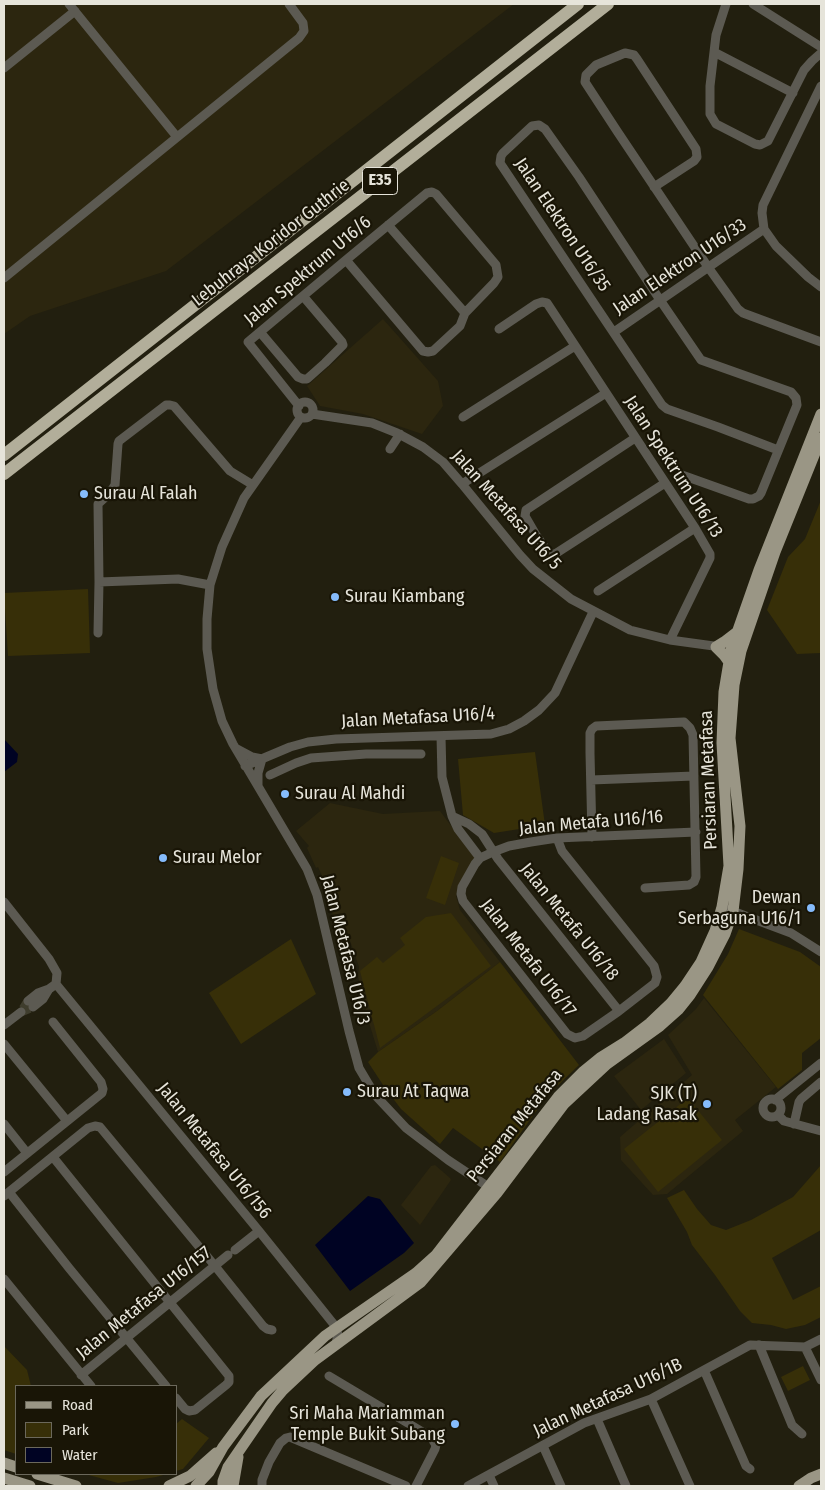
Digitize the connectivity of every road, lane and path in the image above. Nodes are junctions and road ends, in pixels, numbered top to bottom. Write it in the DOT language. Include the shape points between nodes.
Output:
graph roads {
  1 [pos="289,4"];
  2 [pos="578,4"];
  3 [pos="608,4"];
  4 [pos="726,4"];
  5 [pos="753,4"];
  6 [pos="72,7"];
  7 [pos="821,46"];
  8 [pos="714,52"];
  9 [pos="821,53"];
  10 [pos="4,68"];
  11 [pos="821,86"];
  12 [pos="793,93"];
  13 [pos="177,137"];
  14 [pos="654,187"];
  15 [pos="388,225"];
  16 [pos="764,229"];
  17 [pos="346,260"];
  18 [pos="708,267"];
  19 [pos="4,278"];
  20 [pos="821,287"];
  21 [pos="303,296"];
  22 [pos="660,300"];
  23 [pos="465,313"];
  24 [pos="498,329"];
  25 [pos="260,332"];
  26 [pos="614,332"];
  27 [pos="821,342"];
  28 [pos="575,346"];
  29 [pos="606,393"];
  30 [pos="299,406"];
  31 [pos="312,414"];
  32 [pos="821,414"];
  33 [pos="301,416"];
  34 [pos="463,417"];
  35 [pos="400,434"];
  36 [pos="635,438"];
  37 [pos="821,438"];
  38 [pos="390,449"];
  39 [pos="778,450"];
  40 [pos="4,455"];
  41 [pos="4,474"];
  42 [pos="682,475"];
  43 [pos="665,483"];
  44 [pos="462,484"];
  45 [pos="253,485"];
  46 [pos="695,528"];
  47 [pos="99,582"];
  48 [pos="210,585"];
  49 [pos="598,591"];
  50 [pos="593,612"];
  51 [pos="98,634"];
  52 [pos="741,636"];
  53 [pos="670,640"];
  54 [pos="716,647"];
  55 [pos="731,650"];
  56 [pos="729,662"];
  57 [pos="415,736"];
  58 [pos="441,736"];
  59 [pos="397,737"];
  60 [pos="366,738"];
  61 [pos="235,747"];
  62 [pos="290,747"];
  63 [pos="366,754"];
  64 [pos="396,754"];
  65 [pos="262,759"];
  66 [pos="296,763"];
  67 [pos="245,766"];
  68 [pos="270,775"];
  69 [pos="694,776"];
  70 [pos="591,780"];
  71 [pos="259,788"];
  72 [pos="452,816"];
  73 [pos="696,832"];
  74 [pos="482,834"];
  75 [pos="592,837"];
  76 [pos="557,838"];
  77 [pos="470,844"];
  78 [pos="493,852"];
  79 [pos="480,858"];
  80 [pos="645,888"];
  81 [pos="4,902"];
  82 [pos="727,909"];
  83 [pos="821,952"];
  84 [pos="52,987"];
  85 [pos="31,1004"];
  86 [pos="21,1012"];
  87 [pos="619,1012"];
  88 [pos="54,1022"];
  89 [pos="4,1026"];
  90 [pos="4,1044"];
  91 [pos="821,1063"];
  92 [pos="821,1082"];
  93 [pos="775,1100"];
  94 [pos="778,1115"];
  95 [pos="67,1121"];
  96 [pos="4,1124"];
  97 [pos="794,1124"];
  98 [pos="821,1132"];
  99 [pos="27,1153"];
  100 [pos="53,1157"];
  101 [pos="4,1172"];
  102 [pos="488,1186"];
  103 [pos="498,1193"];
  104 [pos="6,1194"];
  105 [pos="259,1231"];
  106 [pos="215,1266"];
  107 [pos="4,1279"];
  108 [pos="171,1302"];
  109 [pos="336,1327"];
  110 [pos="272,1330"];
  111 [pos="350,1333"];
  112 [pos="127,1338"];
  113 [pos="821,1339"];
  114 [pos="336,1343"];
  115 [pos="759,1345"];
  116 [pos="805,1347"];
  117 [pos="704,1370"];
  118 [pos="81,1375"];
  119 [pos="329,1376"];
  120 [pos="821,1380"];
  121 [pos="89,1385"];
  122 [pos="165,1385"];
  123 [pos="651,1399"];
  124 [pos="178,1401"];
  125 [pos="597,1419"];
  126 [pos="802,1434"];
  127 [pos="543,1446"];
  128 [pos="223,1447"];
  129 [pos="239,1450"];
  130 [pos="750,1469"];
  131 [pos="821,1474"];
  132 [pos="40,1475"];
  133 [pos="489,1475"];
  134 [pos="4,1478"];
  135 [pos="30,1486"];
  136 [pos="76,1486"];
  137 [pos="169,1486"];
  138 [pos="196,1486"];
  139 [pos="222,1486"];
  140 [pos="233,1486"];
  141 [pos="262,1486"];
  142 [pos="406,1486"];
  143 [pos="416,1486"];
  144 [pos="468,1486"];
  145 [pos="494,1486"];
  146 [pos="561,1486"];
  147 [pos="626,1486"];
  148 [pos="690,1486"];
  149 [pos="799,1486"];
  1 -- 13 [label="street" via="303,23 302,35"];
  2 -- 40 [label="highway, Lebuhraya Koridor Guthrie / E35"];
  3 -- 41 [label="highway, Lebuhraya Koridor Guthrie / E35"];
  4 -- 8 [label="street"];
  5 -- 7 [label="street"];
  6 -- 10 [label="street"];
  6 -- 13 [label="street"];
  8 -- 12 [label="street"];
  8 -- 12 [label="street" via="710,110 720,126 755,144 765,143"];
  9 -- 12 [label="street" via="804,70"];
  11 -- 16 [label="street" via="762,205"];
  13 -- 19 [label="street"];
  14 -- 14 [label="street" via="585,82 586,75 596,65 626,53 637,59 697,153 694,161"];
  14 -- 18 [label="street"];
  15 -- 17 [label="street, Jalan Spektrum U16/6"];
  15 -- 23 [label="street"];
  15 -- 23 [label="street, Jalan Spektrum U16/6" via="427,193 436,194 498,271 494,283"];
  16 -- 18 [label="street, Jalan Elektron U16/33"];
  16 -- 20 [label="street" via="780,250"];
  17 -- 21 [label="street, Jalan Spektrum U16/6"];
  17 -- 23 [label="street" via="423,350 433,351 460,326"];
  18 -- 22 [label="street, Jalan Elektron U16/33"];
  18 -- 27 [label="street" via="743,313"];
  21 -- 25 [label="street, Jalan Spektrum U16/6"];
  21 -- 25 [label="street" via="342,342 342,347 325,363 307,378 298,377"];
  22 -- 26 [label="street, Jalan Elektron U16/33"];
  22 -- 26 [label="street, Jalan Elektron U16/35" via="545,129 539,125 532,126 503,153 500,163"];
  22 -- 39 [label="street" via="702,360 794,395 797,405"];
  24 -- 28 [label="street, Jalan Spektrum U16/13" via="536,304 547,303"];
  25 -- 30 [label="street, Jalan Spektrum U16/6" via="248,342"];
  26 -- 39 [label="street" via="664,408"];
  28 -- 29 [label="street, Jalan Spektrum U16/13"];
  28 -- 34 [label="street"];
  29 -- 36 [label="street, Jalan Spektrum U16/13"];
  29 -- 44 [label="street, Jalan Spektrum U16/13"];
  30 -- 31 [label="street" via="304,402 309,404"];
  30 -- 33 [label="street"];
  31 -- 33 [label="street" via="307,418"];
  31 -- 35 [label="street, Jalan Metafasa U16/5" via="372,423"];
  32 -- 52 [label="main road, Persiaran Metafasa" via="759,570"];
  33 -- 45 [label="street, Jalan Metafasa U16/3"];
  35 -- 38 [label="street"];
  35 -- 44 [label="street, Jalan Metafasa U16/5" via="443,462"];
  36 -- 43 [label="street, Jalan Spektrum U16/13"];
  36 -- 43 [label="street" via="526,510 525,516 536,535 548,552 555,554"];
  37 -- 52 [label="main road, Persiaran Metafasa"];
  39 -- 42 [label="street" via="761,494 756,498 749,499"];
  43 -- 46 [label="street, Jalan Spektrum U16/13"];
  44 -- 50 [label="street, Jalan Metafasa U16/5" via="534,569"];
  45 -- 47 [label="street" via="230,471 174,406 166,405 118,444 114,488 98,504"];
  45 -- 48 [label="street, Jalan Metafasa U16/3" via="222,547"];
  46 -- 49 [label="street"];
  46 -- 53 [label="street, Jalan Spektrum U16/13" via="710,558"];
  47 -- 48 [label="street" via="178,580"];
  47 -- 51 [label="street"];
  48 -- 61 [label="street, Jalan Metafasa U16/3" via="207,648 213,689 222,721"];
  50 -- 53 [label="street, Jalan Metafasa U16/5" via="630,630"];
  50 -- 58 [label="street, Jalan Metafasa U16/4" via="555,693 539,710 524,721 491,734"];
  52 -- 54 [label="main road"];
  52 -- 55 [label="main road" via="740,646"];
  52 -- 82 [label="main road, Persiaran Metafasa" via="730,738 740,826 738,868"];
  53 -- 54 [label="street, Jalan Metafasa U16/5"];
  54 -- 55 [label="street, Jalan Metafasa U16/5"];
  54 -- 56 [label="main road"];
  55 -- 56 [label="main road, Persiaran Metafasa"];
  56 -- 82 [label="main road, Persiaran Metafasa" via="722,743 729,866"];
  57 -- 58 [label="street, Jalan Metafasa U16/4"];
  57 -- 59 [label="street, Jalan Metafasa U16/4"];
  57 -- 64 [label="street, Jalan Metafasa U16/4" via="418,754"];
  58 -- 72 [label="street" via="442,777"];
  59 -- 60 [label="street, Jalan Metafasa U16/4"];
  59 -- 64 [label="street"];
  60 -- 62 [label="street, Jalan Metafasa U16/4" via="308,742"];
  60 -- 63 [label="street"];
  61 -- 65 [label="street"];
  61 -- 67 [label="street, Jalan Metafasa U16/3"];
  62 -- 65 [label="street, Jalan Metafasa U16/4"];
  62 -- 66 [label="street"];
  63 -- 64 [label="street, Jalan Metafasa U16/4"];
  63 -- 66 [label="street, Jalan Metafasa U16/4" via="311,758"];
  65 -- 67 [label="street, Jalan Metafasa U16/4"];
  65 -- 71 [label="street" via="258,773"];
  66 -- 68 [label="street, Jalan Metafasa U16/4"];
  67 -- 71 [label="street, Jalan Metafasa U16/3"];
  69 -- 70 [label="street"];
  69 -- 70 [label="street" via="693,735 684,722 596,726 590,733"];
  69 -- 73 [label="street"];
  70 -- 75 [label="street"];
  71 -- 102 [label="street, Jalan Metafasa U16/3" via="307,869 317,895 359,1068 375,1095 406,1128"];
  72 -- 74 [label="street"];
  72 -- 77 [label="street"];
  73 -- 75 [label="street, Jalan Metafa U16/16"];
  73 -- 80 [label="street" via="694,882"];
  74 -- 77 [label="street"];
  74 -- 78 [label="street, Jalan Metafa U16/18"];
  75 -- 76 [label="street, Jalan Metafa U16/16"];
  76 -- 78 [label="street, Jalan Metafa U16/16"];
  76 -- 87 [label="street, Jalan Metafa U16/17" via="562,851 654,966 655,983"];
  77 -- 79 [label="street"];
  78 -- 79 [label="street, Jalan Metafa U16/16"];
  78 -- 87 [label="street, Jalan Metafa U16/18"];
  79 -- 87 [label="street, Jalan Metafa U16/17" via="462,887 462,901 567,1034 574,1038 583,1036"];
  81 -- 84 [label="street" via="57,973"];
  82 -- 83 [label="street" via="791,933"];
  82 -- 102 [label="main road, Persiaran Metafasa" via="701,962 676,997 650,1023 584,1071 558,1097"];
  82 -- 103 [label="main road, Persiaran Metafasa" via="725,934 708,967 678,1010 607,1064 564,1104"];
  84 -- 85 [label="street" via="44,999"];
  84 -- 105 [label="street, Jalan Metafasa U16/156"];
  86 -- 89 [label="street"];
  88 -- 95 [label="street" via="101,1082 103,1089 100,1096"];
  90 -- 95 [label="street"];
  91 -- 93 [label="street"];
  92 -- 97 [label="street" via="799,1102"];
  93 -- 94 [label="street" via="780,1103"];
  93 -- 94 [label="street" via="765,1102 763,1110 768,1116"];
  94 -- 97 [label="street" via="784,1122"];
  95 -- 99 [label="street"];
  96 -- 99 [label="street"];
  97 -- 98 [label="street"];
  99 -- 101 [label="street"];
  100 -- 104 [label="street"];
  100 -- 106 [label="street" via="88,1128 95,1126 104,1130"];
  100 -- 108 [label="street"];
  102 -- 103 [label="street, Jalan Metafasa U16/3"];
  102 -- 109 [label="main road, Persiaran Metafasa" via="442,1248 416,1273"];
  103 -- 111 [label="main road, Persiaran Metafasa" via="421,1282"];
  104 -- 112 [label="street"];
  105 -- 106 [label="street, Jalan Metafasa U16/157"];
  105 -- 109 [label="street, Jalan Metafasa U16/156"];
  106 -- 108 [label="street, Jalan Metafasa U16/157"];
  106 -- 110 [label="street" via="263,1326"];
  107 -- 118 [label="street"];
  108 -- 112 [label="street, Jalan Metafasa U16/157"];
  108 -- 124 [label="street" via="228,1374 229,1382 195,1410 185,1410"];
  109 -- 111 [label="street"];
  109 -- 114 [label="street"];
  109 -- 128 [label="main road, Persiaran Metafasa" via="261,1396"];
  111 -- 114 [label="main road, Persiaran Metafasa"];
  112 -- 118 [label="street, Jalan Metafasa U16/157"];
  112 -- 122 [label="street"];
  113 -- 116 [label="street, Jalan Metafasa U16/1B"];
  114 -- 129 [label="main road, Persiaran Metafasa" via="283,1390"];
  115 -- 116 [label="street, Jalan Metafasa U16/1B"];
  115 -- 117 [label="street, Jalan Metafasa U16/1B" via="750,1345"];
  115 -- 126 [label="street" via="792,1424"];
  116 -- 120 [label="street"];
  117 -- 123 [label="street, Jalan Metafasa U16/1B"];
  117 -- 130 [label="street"];
  118 -- 121 [label="street"];
  119 -- 143 [label="street" via="431,1437 435,1449"];
  123 -- 125 [label="street, Jalan Metafasa U16/1B"];
  123 -- 148 [label="street"];
  125 -- 127 [label="street, Jalan Metafasa U16/1B"];
  125 -- 147 [label="street"];
  127 -- 133 [label="street, Jalan Metafasa U16/1B"];
  127 -- 146 [label="street"];
  128 -- 137 [label="main road" via="190,1476"];
  128 -- 138 [label="main road, Persiaran Metafasa" via="209,1472"];
  129 -- 139 [label="main road, Persiaran Metafasa" via="228,1467"];
  129 -- 140 [label="main road"];
  131 -- 149 [label="main road"];
  132 -- 136 [label="main road"];
  133 -- 144 [label="street, Jalan Metafasa U16/1B"];
  133 -- 145 [label="street"];
  134 -- 135 [label="main road"];
  141 -- 142 [label="street" via="269,1462 286,1438 294,1438"];
}
